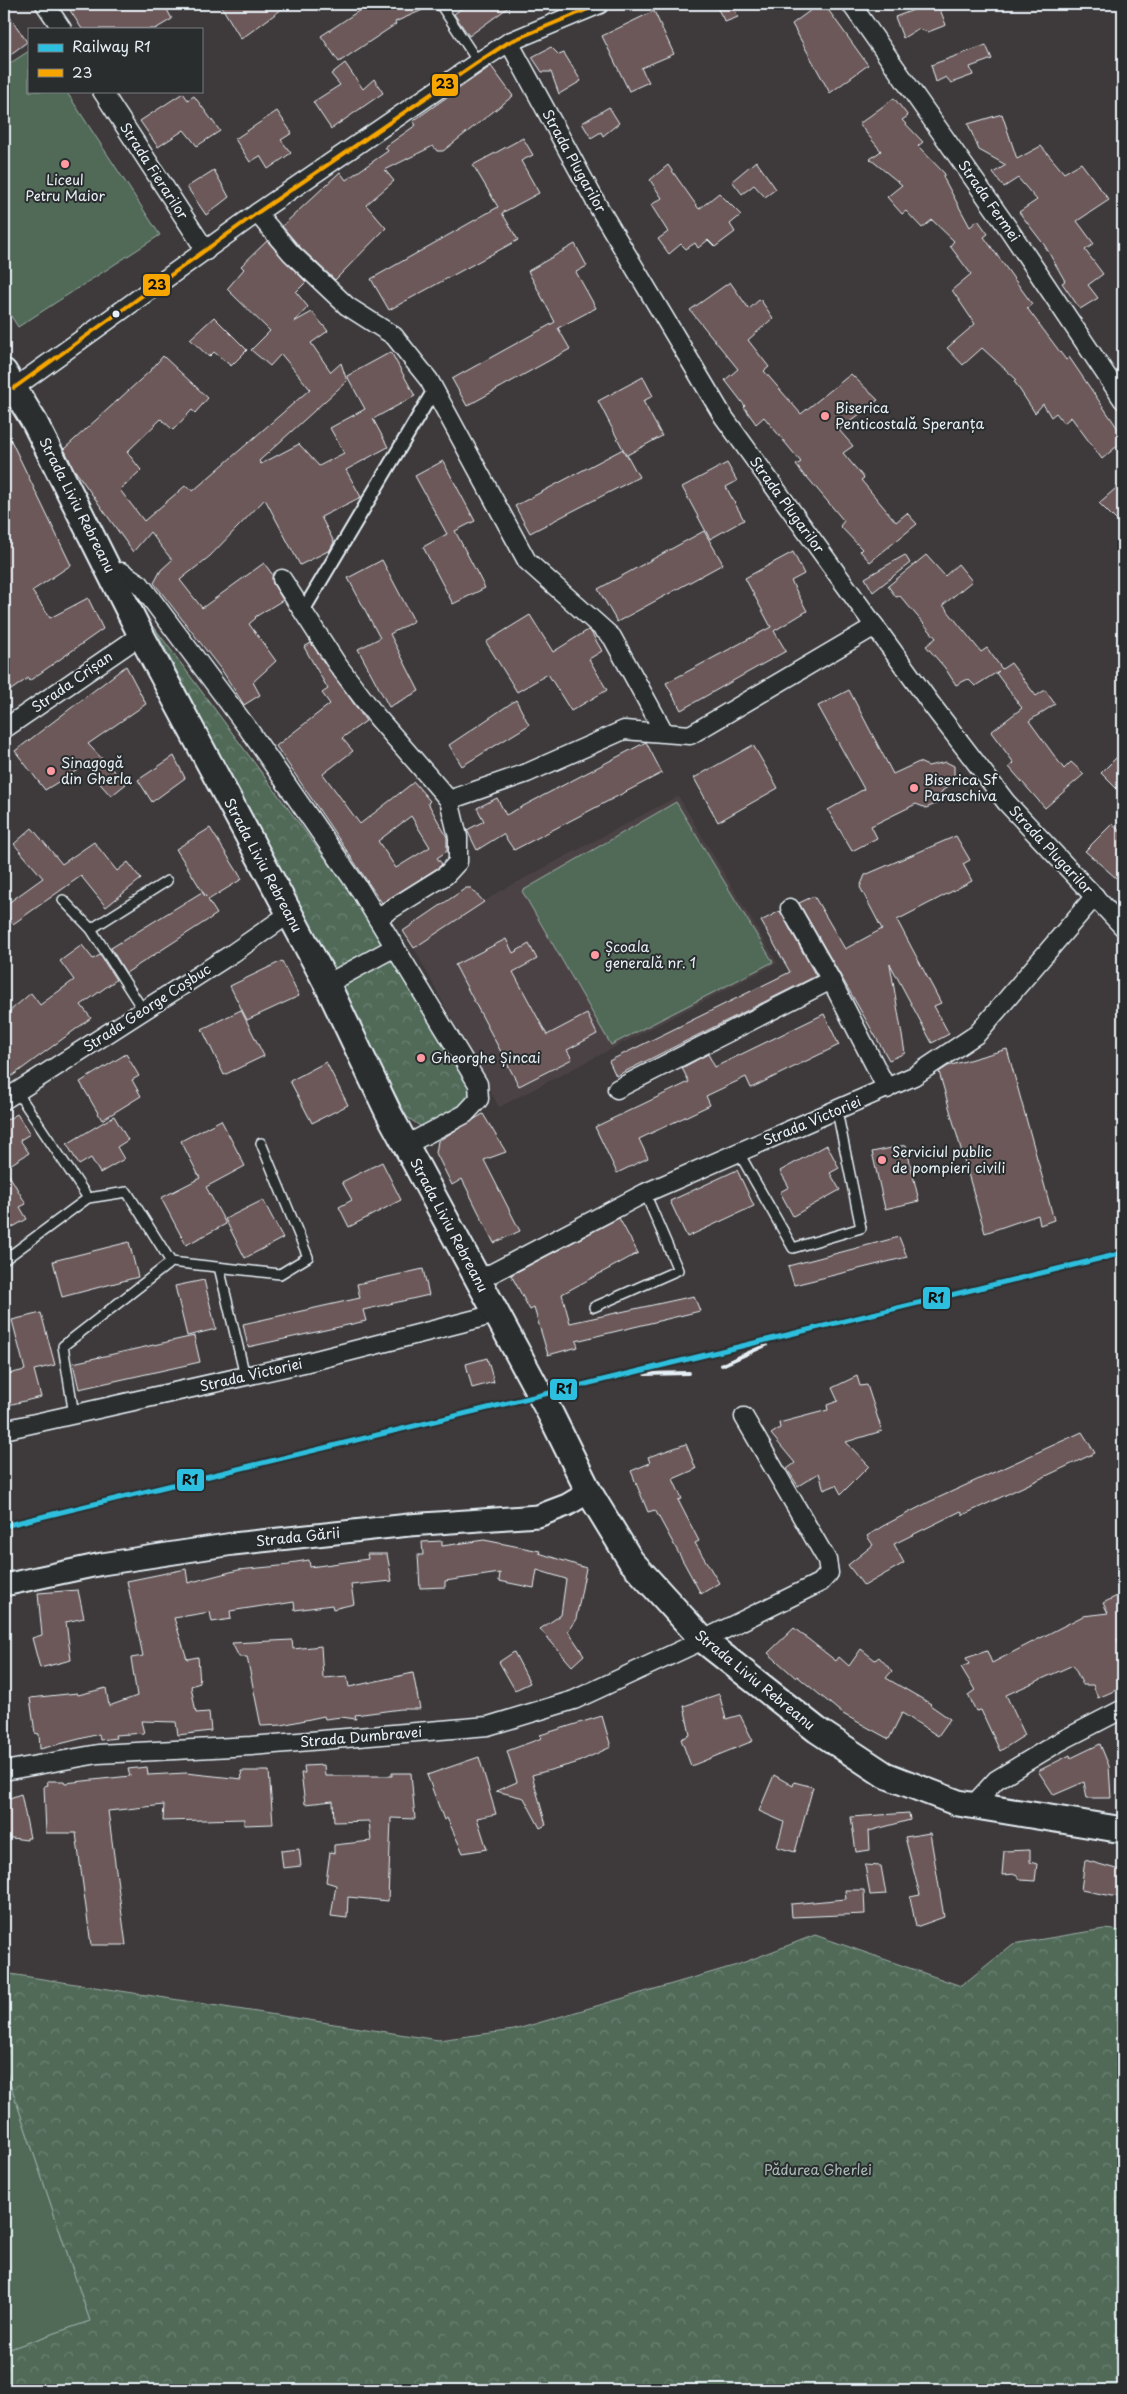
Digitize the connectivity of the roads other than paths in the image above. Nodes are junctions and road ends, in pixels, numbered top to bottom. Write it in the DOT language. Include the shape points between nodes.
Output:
graph roads {
  1 [pos="45,4"];
  2 [pos="440,4"];
  3 [pos="600,4"];
  4 [pos="851,4"];
  5 [pos="61,28"];
  6 [pos="509,42"];
  7 [pos="478,62"];
  8 [pos="103,92"];
  9 [pos="258,214"];
  10 [pos="206,251"];
  11 [pos="9,380"];
  12 [pos="434,390"];
  13 [pos="1123,400"];
  14 [pos="113,576"];
  15 [pos="282,579"];
  16 [pos="303,611"];
  17 [pos="875,626"];
  18 [pos="141,635"];
  19 [pos="4,729"];
  20 [pos="664,732"];
  21 [pos="449,800"];
  22 [pos="166,881"];
  23 [pos="1095,896"];
  24 [pos="63,900"];
  25 [pos="790,908"];
  26 [pos="289,914"];
  27 [pos="377,918"];
  28 [pos="1123,927"];
  29 [pos="91,929"];
  30 [pos="395,947"];
  31 [pos="831,980"];
  32 [pos="327,984"];
  33 [pos="143,1010"];
  34 [pos="887,1088"];
  35 [pos="617,1089"];
  36 [pos="10,1096"];
  37 [pos="837,1111"];
  38 [pos="261,1143"];
  39 [pos="406,1145"];
  40 [pos="739,1152"];
  41 [pos="645,1193"];
  42 [pos="88,1198"];
  43 [pos="4,1260"];
  44 [pos="171,1262"];
  45 [pos="219,1267"];
  46 [pos="479,1280"];
  47 [pos="594,1307"];
  48 [pos="496,1314"];
  49 [pos="245,1376"];
  50 [pos="74,1414"];
  51 [pos="744,1418"];
  52 [pos="4,1430"];
  53 [pos="589,1492"];
  54 [pos="4,1585"];
  55 [pos="703,1640"];
  56 [pos="1123,1709"];
  57 [pos="4,1771"];
  58 [pos="973,1805"];
  59 [pos="1123,1830"];
  1 -- 5 [label="street"];
  2 -- 7 [label="lane"];
  3 -- 6 [label="street"];
  4 -- 13 [label="street, Strada Fermei" via="1010,231"];
  6 -- 7 [label="street"];
  6 -- 17 [label="street, Strada Plugarilor" via="596,203 723,416"];
  7 -- 9 [label="street"];
  8 -- 10 [label="street, Strada Fierarilor"];
  9 -- 10 [label="street"];
  9 -- 12 [label="street" via="291,253 347,306 394,336"];
  10 -- 11 [label="street"];
  11 -- 14 [label="main road, Strada Liviu Rebreanu" via="35,423"];
  12 -- 16 [label="street"];
  12 -- 20 [label="street" via="527,561 612,637"];
  14 -- 18 [label="main road, Strada Liviu Rebreanu"];
  14 -- 27 [label="street" via="122,572 140,584 255,738"];
  15 -- 16 [label="street"];
  16 -- 21 [label="street" via="377,717"];
  17 -- 20 [label="street" via="690,736"];
  17 -- 23 [label="street, Strada Plugarilor" via="1006,802"];
  18 -- 19 [label="street, Strada Crișan"];
  18 -- 26 [label="main road, Strada Liviu Rebreanu"];
  20 -- 21 [label="street" via="624,730 527,773"];
  21 -- 27 [label="street" via="458,838 458,862 446,876"];
  22 -- 29 [label="lane"];
  23 -- 28 [label="street, Strada Plugarilor"];
  23 -- 34 [label="street, Strada Victoriei" via="977,1034 914,1076"];
  24 -- 29 [label="lane"];
  25 -- 31 [label="street"];
  26 -- 32 [label="main road, Strada Liviu Rebreanu"];
  26 -- 33 [label="street, Strada George Coșbuc"];
  27 -- 30 [label="street"];
  29 -- 33 [label="lane"];
  30 -- 32 [label="street"];
  30 -- 39 [label="street" via="478,1084 479,1099 466,1114"];
  31 -- 34 [label="street"];
  31 -- 35 [label="street"];
  32 -- 39 [label="main road, Strada Liviu Rebreanu"];
  33 -- 36 [label="street, Strada George Coșbuc"];
  34 -- 37 [label="street, Strada Victoriei"];
  36 -- 42 [label="lane"];
  37 -- 40 [label="street, Strada Victoriei"];
  37 -- 40 [label="lane" via="861,1228 793,1248"];
  38 -- 45 [label="lane" via="308,1257 280,1274"];
  39 -- 46 [label="main road, Strada Liviu Rebreanu"];
  40 -- 41 [label="street, Strada Victoriei"];
  41 -- 46 [label="street, Strada Victoriei"];
  41 -- 47 [label="lane" via="678,1270"];
  42 -- 43 [label="lane"];
  42 -- 44 [label="lane" via="127,1192"];
  44 -- 45 [label="lane"];
  44 -- 50 [label="lane" via="63,1346"];
  45 -- 49 [label="lane"];
  46 -- 48 [label="main road, Strada Liviu Rebreanu"];
  48 -- 49 [label="street, Strada Victoriei"];
  48 -- 53 [label="main road, Strada Liviu Rebreanu"];
  49 -- 50 [label="street, Strada Victoriei"];
  50 -- 52 [label="street, Strada Victoriei"];
  51 -- 55 [label="street, Strada Dumbravei" via="827,1560 829,1573 821,1582"];
  53 -- 54 [label="street, Strada Gării" via="568,1505 538,1516 409,1525 233,1544 102,1564"];
  53 -- 55 [label="main road, Strada Liviu Rebreanu" via="631,1561"];
  55 -- 57 [label="street, Strada Dumbravei" via="574,1700 488,1726 251,1746 98,1754"];
  55 -- 58 [label="main road, Strada Liviu Rebreanu" via="817,1730 885,1775 949,1801"];
  56 -- 58 [label="street" via="996,1780"];
  58 -- 59 [label="main road, Strada Liviu Rebreanu"];
}
